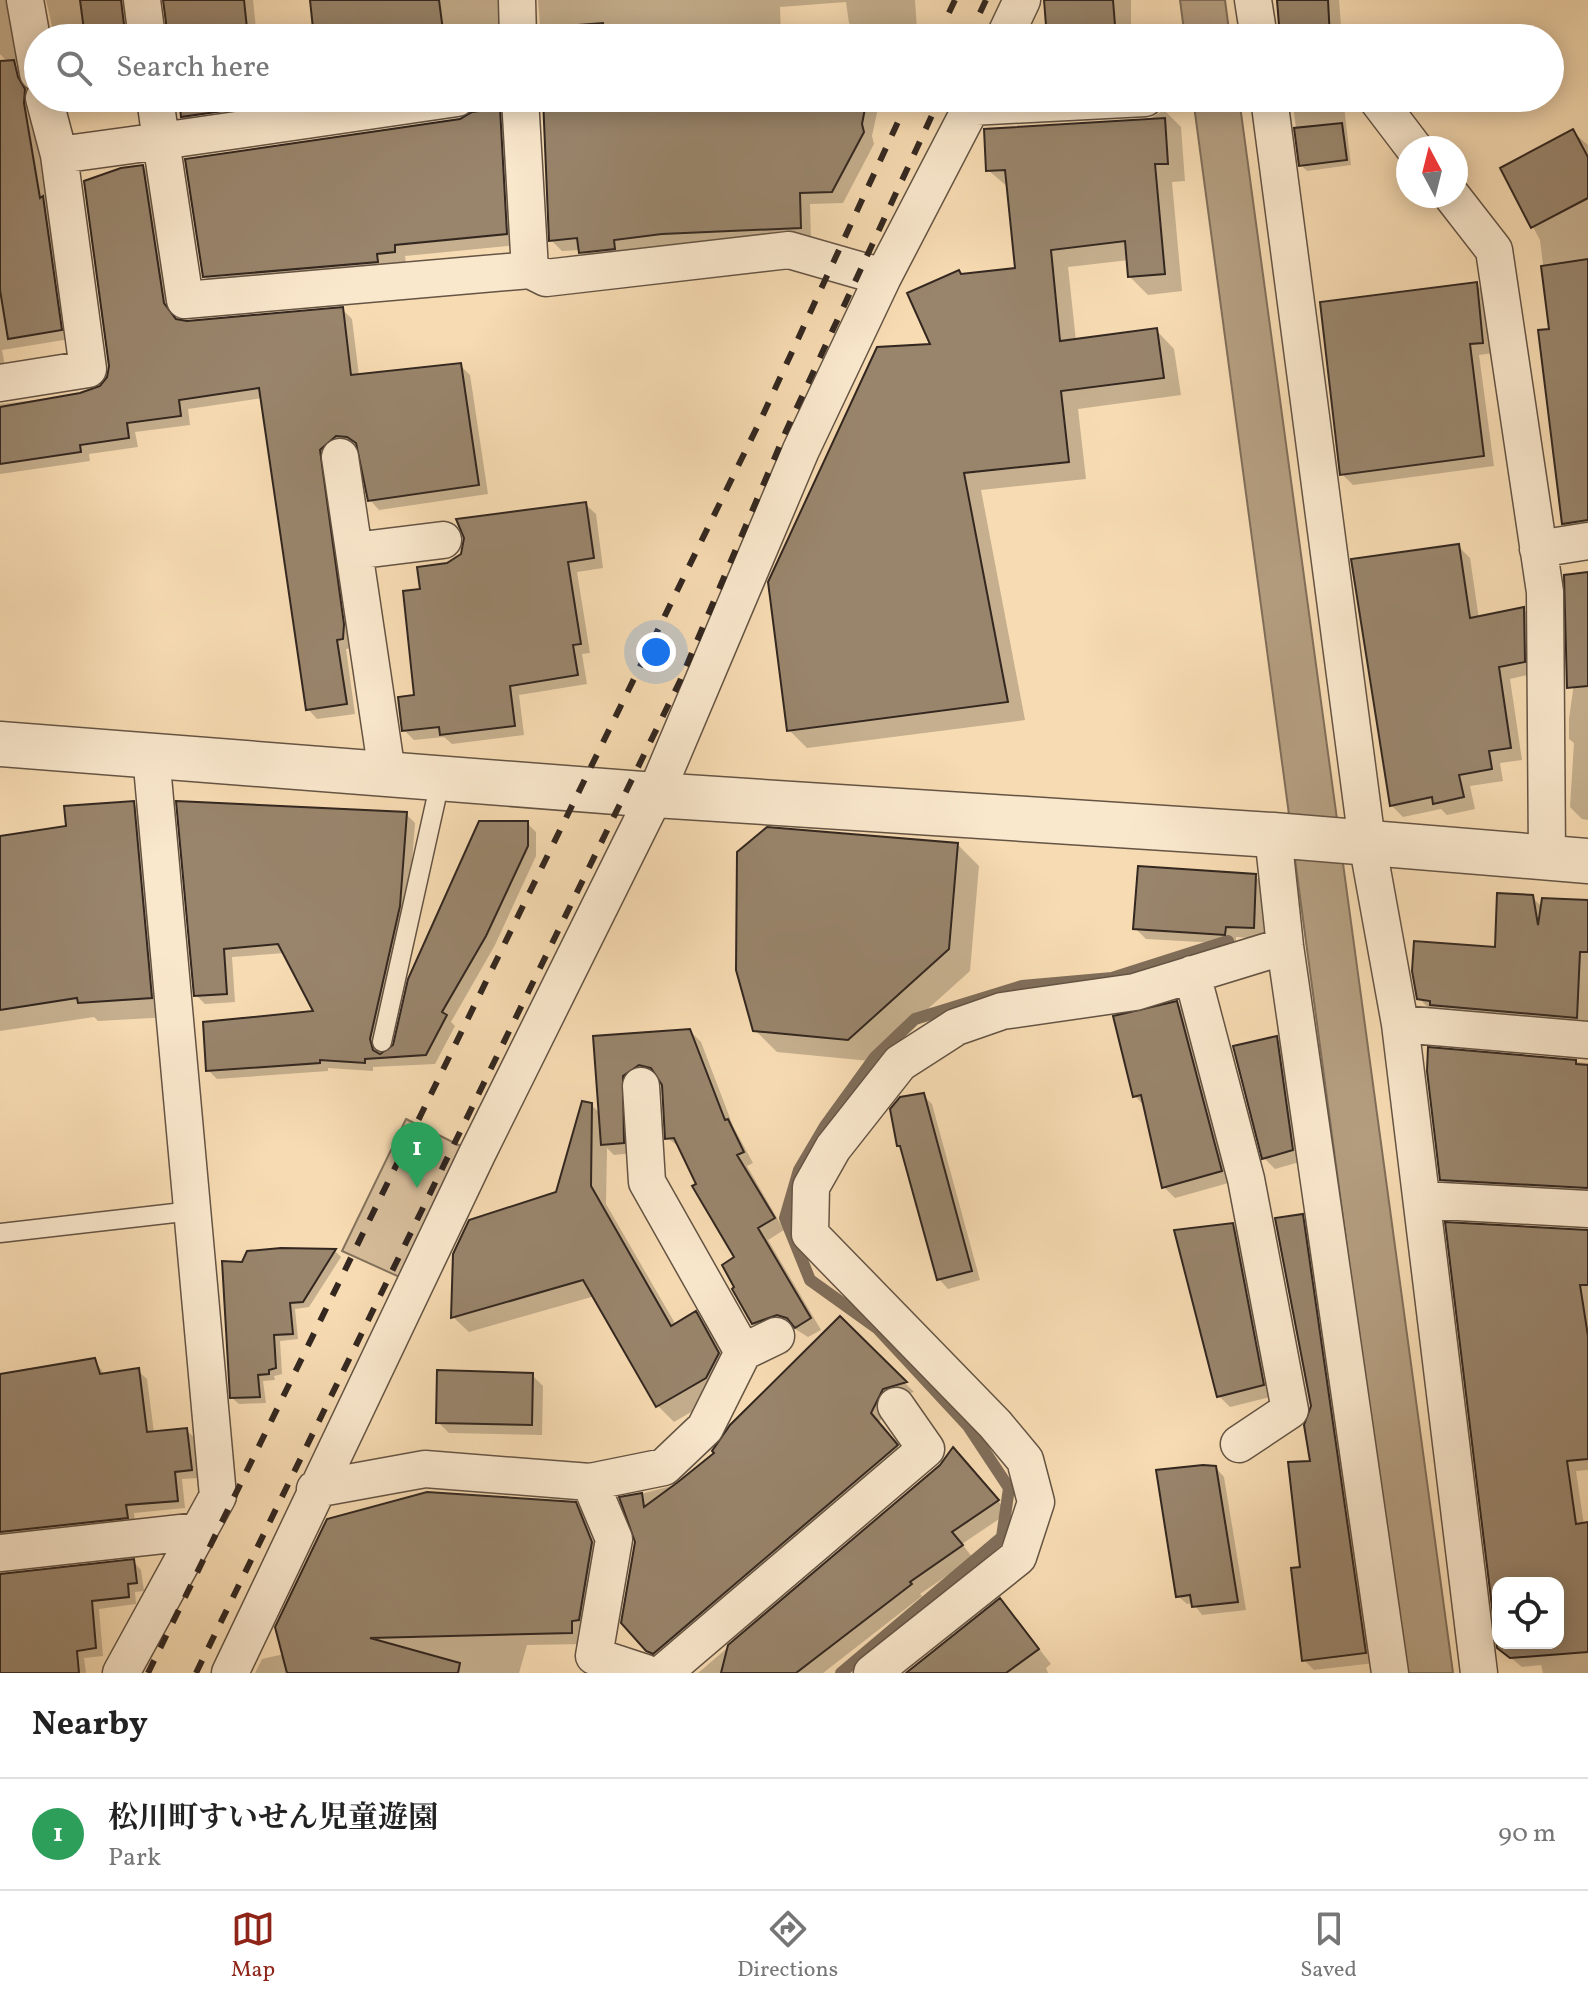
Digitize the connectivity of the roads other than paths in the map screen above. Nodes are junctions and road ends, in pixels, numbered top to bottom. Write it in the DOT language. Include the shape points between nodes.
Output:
graph roads {
  1 [pos="25,0"];
  2 [pos="142,0"];
  3 [pos="517,0"];
  4 [pos="1022,0"];
  5 [pos="1253,0"];
  6 [pos="24,24"];
  7 [pos="145,24"];
  8 [pos="518,24"];
  9 [pos="1011,24"];
  10 [pos="1257,24"];
  11 [pos="24,27"];
  12 [pos="23,54"];
  13 [pos="48,112"];
  14 [pos="157,112"];
  15 [pos="361,112"];
  16 [pos="521,112"];
  17 [pos="969,112"];
  18 [pos="1281,112"];
  19 [pos="1387,112"];
  20 [pos="1405,136"];
  21 [pos="161,141"];
  22 [pos="59,155"];
  23 [pos="1461,208"];
  24 [pos="530,270"];
  25 [pos="883,277"];
  26 [pos="0,383"];
  27 [pos="340,457"];
  28 [pos="443,540"];
  29 [pos="1588,541"];
  30 [pos="1538,549"];
  31 [pos="354,551"];
  32 [pos="0,744"];
  33 [pos="151,755"];
  34 [pos="387,773"];
  35 [pos="441,777"];
  36 [pos="655,795"];
  37 [pos="1273,835"];
  38 [pos="1367,842"];
  39 [pos="1568,860"];
  40 [pos="1285,946"];
  41 [pos="1192,974"];
  42 [pos="1400,1024"];
  43 [pos="1588,1040"];
  44 [pos="382,1042"];
  45 [pos="641,1086"];
  46 [pos="1422,1200"];
  47 [pos="1588,1209"];
  48 [pos="192,1211"];
  49 [pos="0,1233"];
  50 [pos="776,1336"];
  51 [pos="743,1352"];
  52 [pos="896,1406"];
  53 [pos="1239,1444"];
  54 [pos="590,1482"];
  55 [pos="315,1489"];
  56 [pos="199,1531"];
  57 [pos="0,1553"];
  58 [pos="127,1671"];
  59 [pos="230,1673"];
  60 [pos="646,1673"];
  61 [pos="663,1673"];
  62 [pos="872,1673"];
  63 [pos="1390,1673"];
  64 [pos="1479,1673"];
  1 -- 6 [label="street"];
  2 -- 7 [label="street"];
  3 -- 8 [label="street"];
  4 -- 9 [label="street"];
  5 -- 10 [label="street"];
  11 -- 12 [label="street"];
  13 -- 22 [label="street"];
  14 -- 21 [label="street"];
  15 -- 21 [label="street"];
  16 -- 24 [label="street"];
  17 -- 25 [label="street"];
  18 -- 38 [label="street"];
  19 -- 20 [label="street"];
  21 -- 22 [label="street"];
  21 -- 24 [label="street" via="185,300"];
  22 -- 26 [label="street" via="88,369"];
  23 -- 30 [label="street" via="1494,250"];
  24 -- 25 [label="street" via="546,278 789,250"];
  25 -- 36 [label="street" via="801,450"];
  27 -- 31 [label="street"];
  28 -- 31 [label="street"];
  29 -- 30 [label="street"];
  30 -- 39 [label="street"];
  31 -- 34 [label="street"];
  32 -- 33 [label="street"];
  33 -- 34 [label="street"];
  33 -- 48 [label="street"];
  34 -- 35 [label="street"];
  35 -- 36 [label="street"];
  35 -- 44 [label="lane"];
  36 -- 37 [label="street"];
  36 -- 55 [label="street"];
  37 -- 38 [label="street"];
  37 -- 40 [label="street"];
  38 -- 39 [label="street"];
  38 -- 42 [label="street"];
  40 -- 41 [label="street"];
  40 -- 63 [label="street"];
  41 -- 53 [label="street" via="1246,1179 1290,1410"];
  41 -- 62 [label="street" via="1135,992 1002,1011 956,1027 900,1063 833,1148 811,1187 810,1234 995,1424 1025,1460 1036,1502 1018,1557"];
  42 -- 43 [label="street"];
  42 -- 46 [label="street"];
  45 -- 51 [label="street" via="647,1182"];
  46 -- 47 [label="street"];
  46 -- 64 [label="street"];
  48 -- 49 [label="lane"];
  48 -- 56 [label="street" via="218,1496"];
  50 -- 51 [label="street"];
  51 -- 54 [label="street" via="705,1428 664,1467"];
  52 -- 61 [label="street" via="926,1449"];
  54 -- 55 [label="street" via="425,1469"];
  54 -- 60 [label="street" via="614,1539 594,1656"];
  55 -- 59 [label="street"];
  56 -- 57 [label="street"];
  56 -- 58 [label="street"];
}
